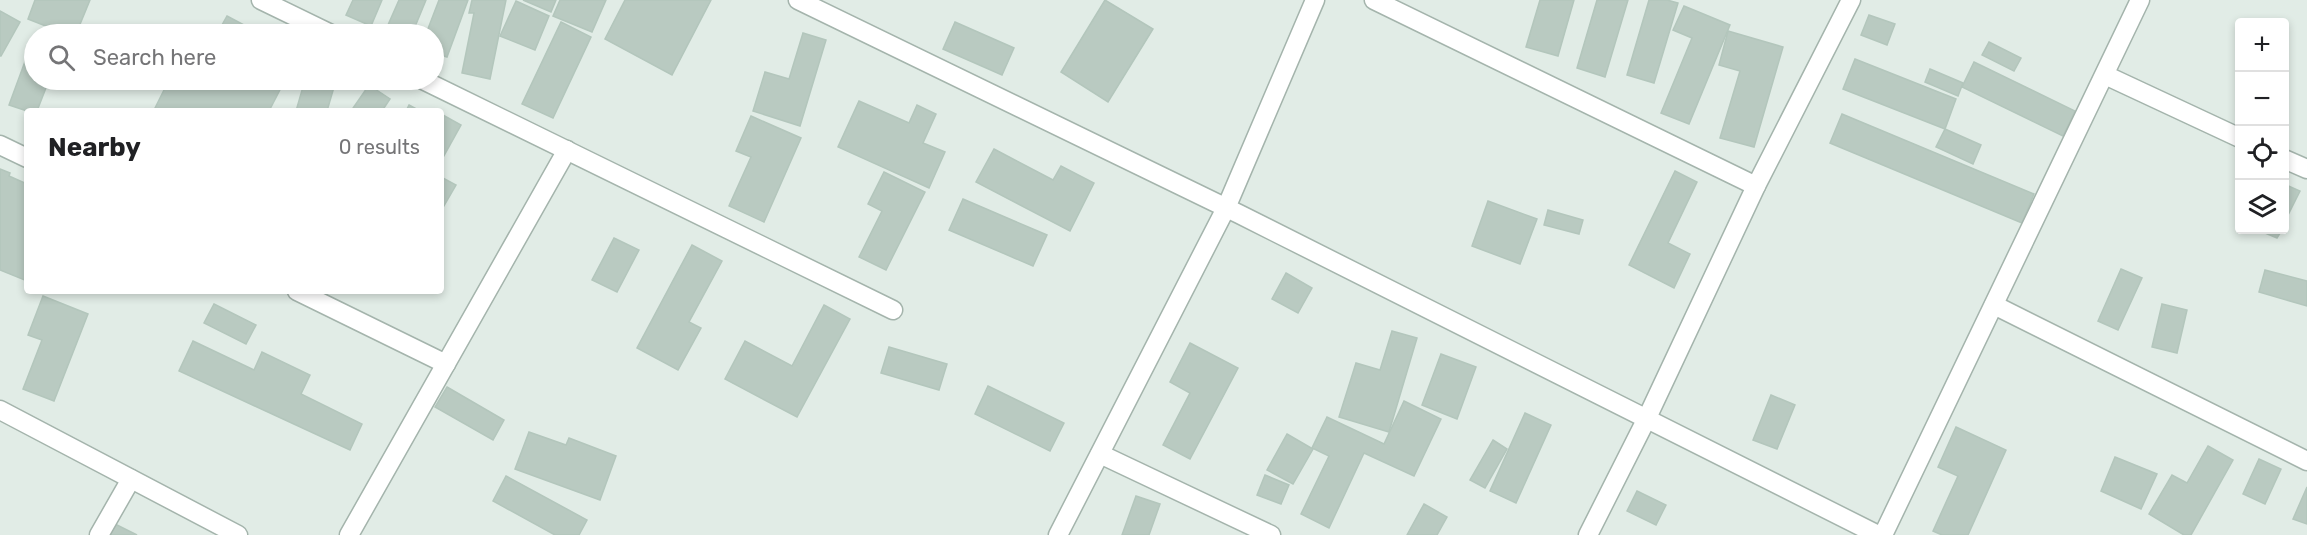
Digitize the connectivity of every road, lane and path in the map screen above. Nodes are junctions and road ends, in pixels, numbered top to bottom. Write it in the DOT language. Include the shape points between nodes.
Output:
graph roads {
  1 [pos="261,0"];
  2 [pos="798,0"];
  3 [pos="1315,0"];
  4 [pos="1374,0"];
  5 [pos="1851,0"];
  6 [pos="2140,0"];
  7 [pos="310,24"];
  8 [pos="2104,75"];
  9 [pos="444,90"];
  10 [pos="2235,136"];
  11 [pos="0,145"];
  12 [pos="567,150"];
  13 [pos="24,157"];
  14 [pos="2289,161"];
  15 [pos="2307,169"];
  16 [pos="1756,186"];
  17 [pos="1226,208"];
  18 [pos="303,294"];
  19 [pos="1994,304"];
  20 [pos="893,310"];
  21 [pos="446,364"];
  22 [pos="0,410"];
  23 [pos="1646,420"];
  24 [pos="1100,454"];
  25 [pos="2307,461"];
  26 [pos="131,479"];
  27 [pos="99,535"];
  28 [pos="238,535"];
  29 [pos="349,535"];
  30 [pos="1058,535"];
  31 [pos="1271,535"];
  32 [pos="1588,535"];
  33 [pos="1878,535"];
  34 [pos="1883,535"];
  1 -- 7 [label="street"];
  2 -- 17 [label="street"];
  3 -- 17 [label="street"];
  4 -- 16 [label="street"];
  5 -- 16 [label="street"];
  6 -- 8 [label="street"];
  8 -- 10 [label="street"];
  8 -- 19 [label="street"];
  9 -- 12 [label="street"];
  11 -- 13 [label="street"];
  12 -- 20 [label="street"];
  12 -- 21 [label="street"];
  14 -- 15 [label="street"];
  16 -- 23 [label="street"];
  17 -- 23 [label="street"];
  17 -- 24 [label="street"];
  18 -- 21 [label="street"];
  19 -- 25 [label="street"];
  19 -- 34 [label="street"];
  21 -- 29 [label="street"];
  22 -- 26 [label="street"];
  23 -- 32 [label="street"];
  23 -- 33 [label="street"];
  24 -- 30 [label="street"];
  24 -- 31 [label="street"];
  26 -- 27 [label="street"];
  26 -- 28 [label="street"];
}
